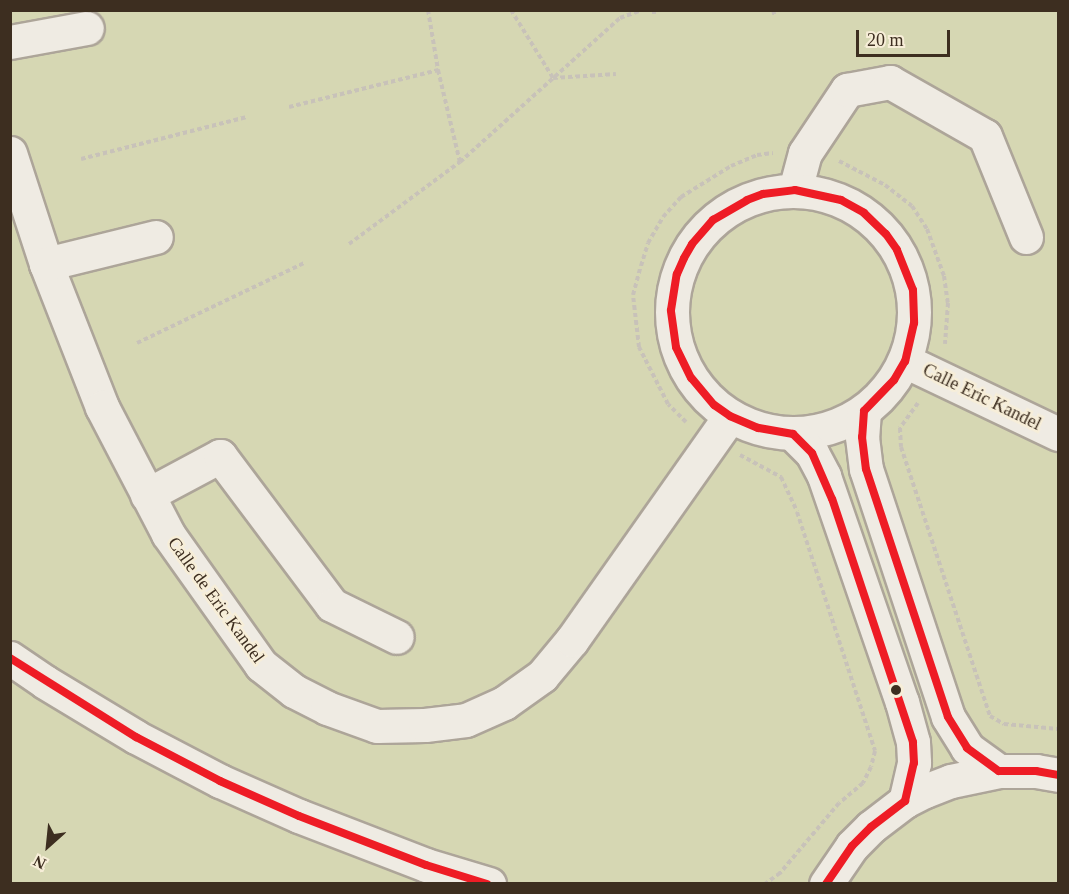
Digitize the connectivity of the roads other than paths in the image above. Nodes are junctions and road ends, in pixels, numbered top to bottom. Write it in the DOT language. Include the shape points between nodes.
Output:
graph roads {
  1 [pos="87,28"];
  2 [pos="10,42"];
  3 [pos="10,153"];
  4 [pos="795,190"];
  5 [pos="156,237"];
  6 [pos="1026,237"];
  7 [pos="46,264"];
  8 [pos="905,361"];
  9 [pos="864,411"];
  10 [pos="730,416"];
  11 [pos="793,434"];
  12 [pos="1059,434"];
  13 [pos="147,495"];
  14 [pos="397,637"];
  15 [pos="10,658"];
  16 [pos="999,771"];
  17 [pos="1059,775"];
  18 [pos="905,801"];
  19 [pos="489,884"];
  20 [pos="826,884"];
  1 -- 2 [label="street"];
  3 -- 7 [label="street, Calle de Eric Kandel"];
  4 -- 6 [label="street" via="805,153 847,90 890,82 985,136"];
  4 -- 8 [label="street" via="841,200 858,210 880,227 897,250 906,268 915,308"];
  4 -- 10 [label="street" via="763,194 720,215 692,244 677,274 671,310 676,347 702,393"];
  5 -- 7 [label="street"];
  7 -- 13 [label="street, Calle de Eric Kandel" via="102,407"];
  8 -- 9 [label="street" via="884,394"];
  8 -- 12 [label="street, Calle Eric Kandel"];
  9 -- 11 [label="street" via="827,429"];
  9 -- 16 [label="street" via="866,469 948,717 967,748"];
  10 -- 11 [label="street" via="758,428"];
  10 -- 13 [label="street, Calle de Eric Kandel" via="572,640 542,676 504,703 466,720 377,726 294,691 261,665 168,534"];
  11 -- 18 [label="street" via="812,453 824,476 902,702 913,742 914,763"];
  13 -- 14 [label="street" via="220,456 332,605"];
  15 -- 19 [label="street" via="136,736 220,781 426,866"];
  16 -- 17 [label="street"];
  16 -- 18 [label="street" via="951,781"];
  18 -- 20 [label="street" via="871,826"];
}
